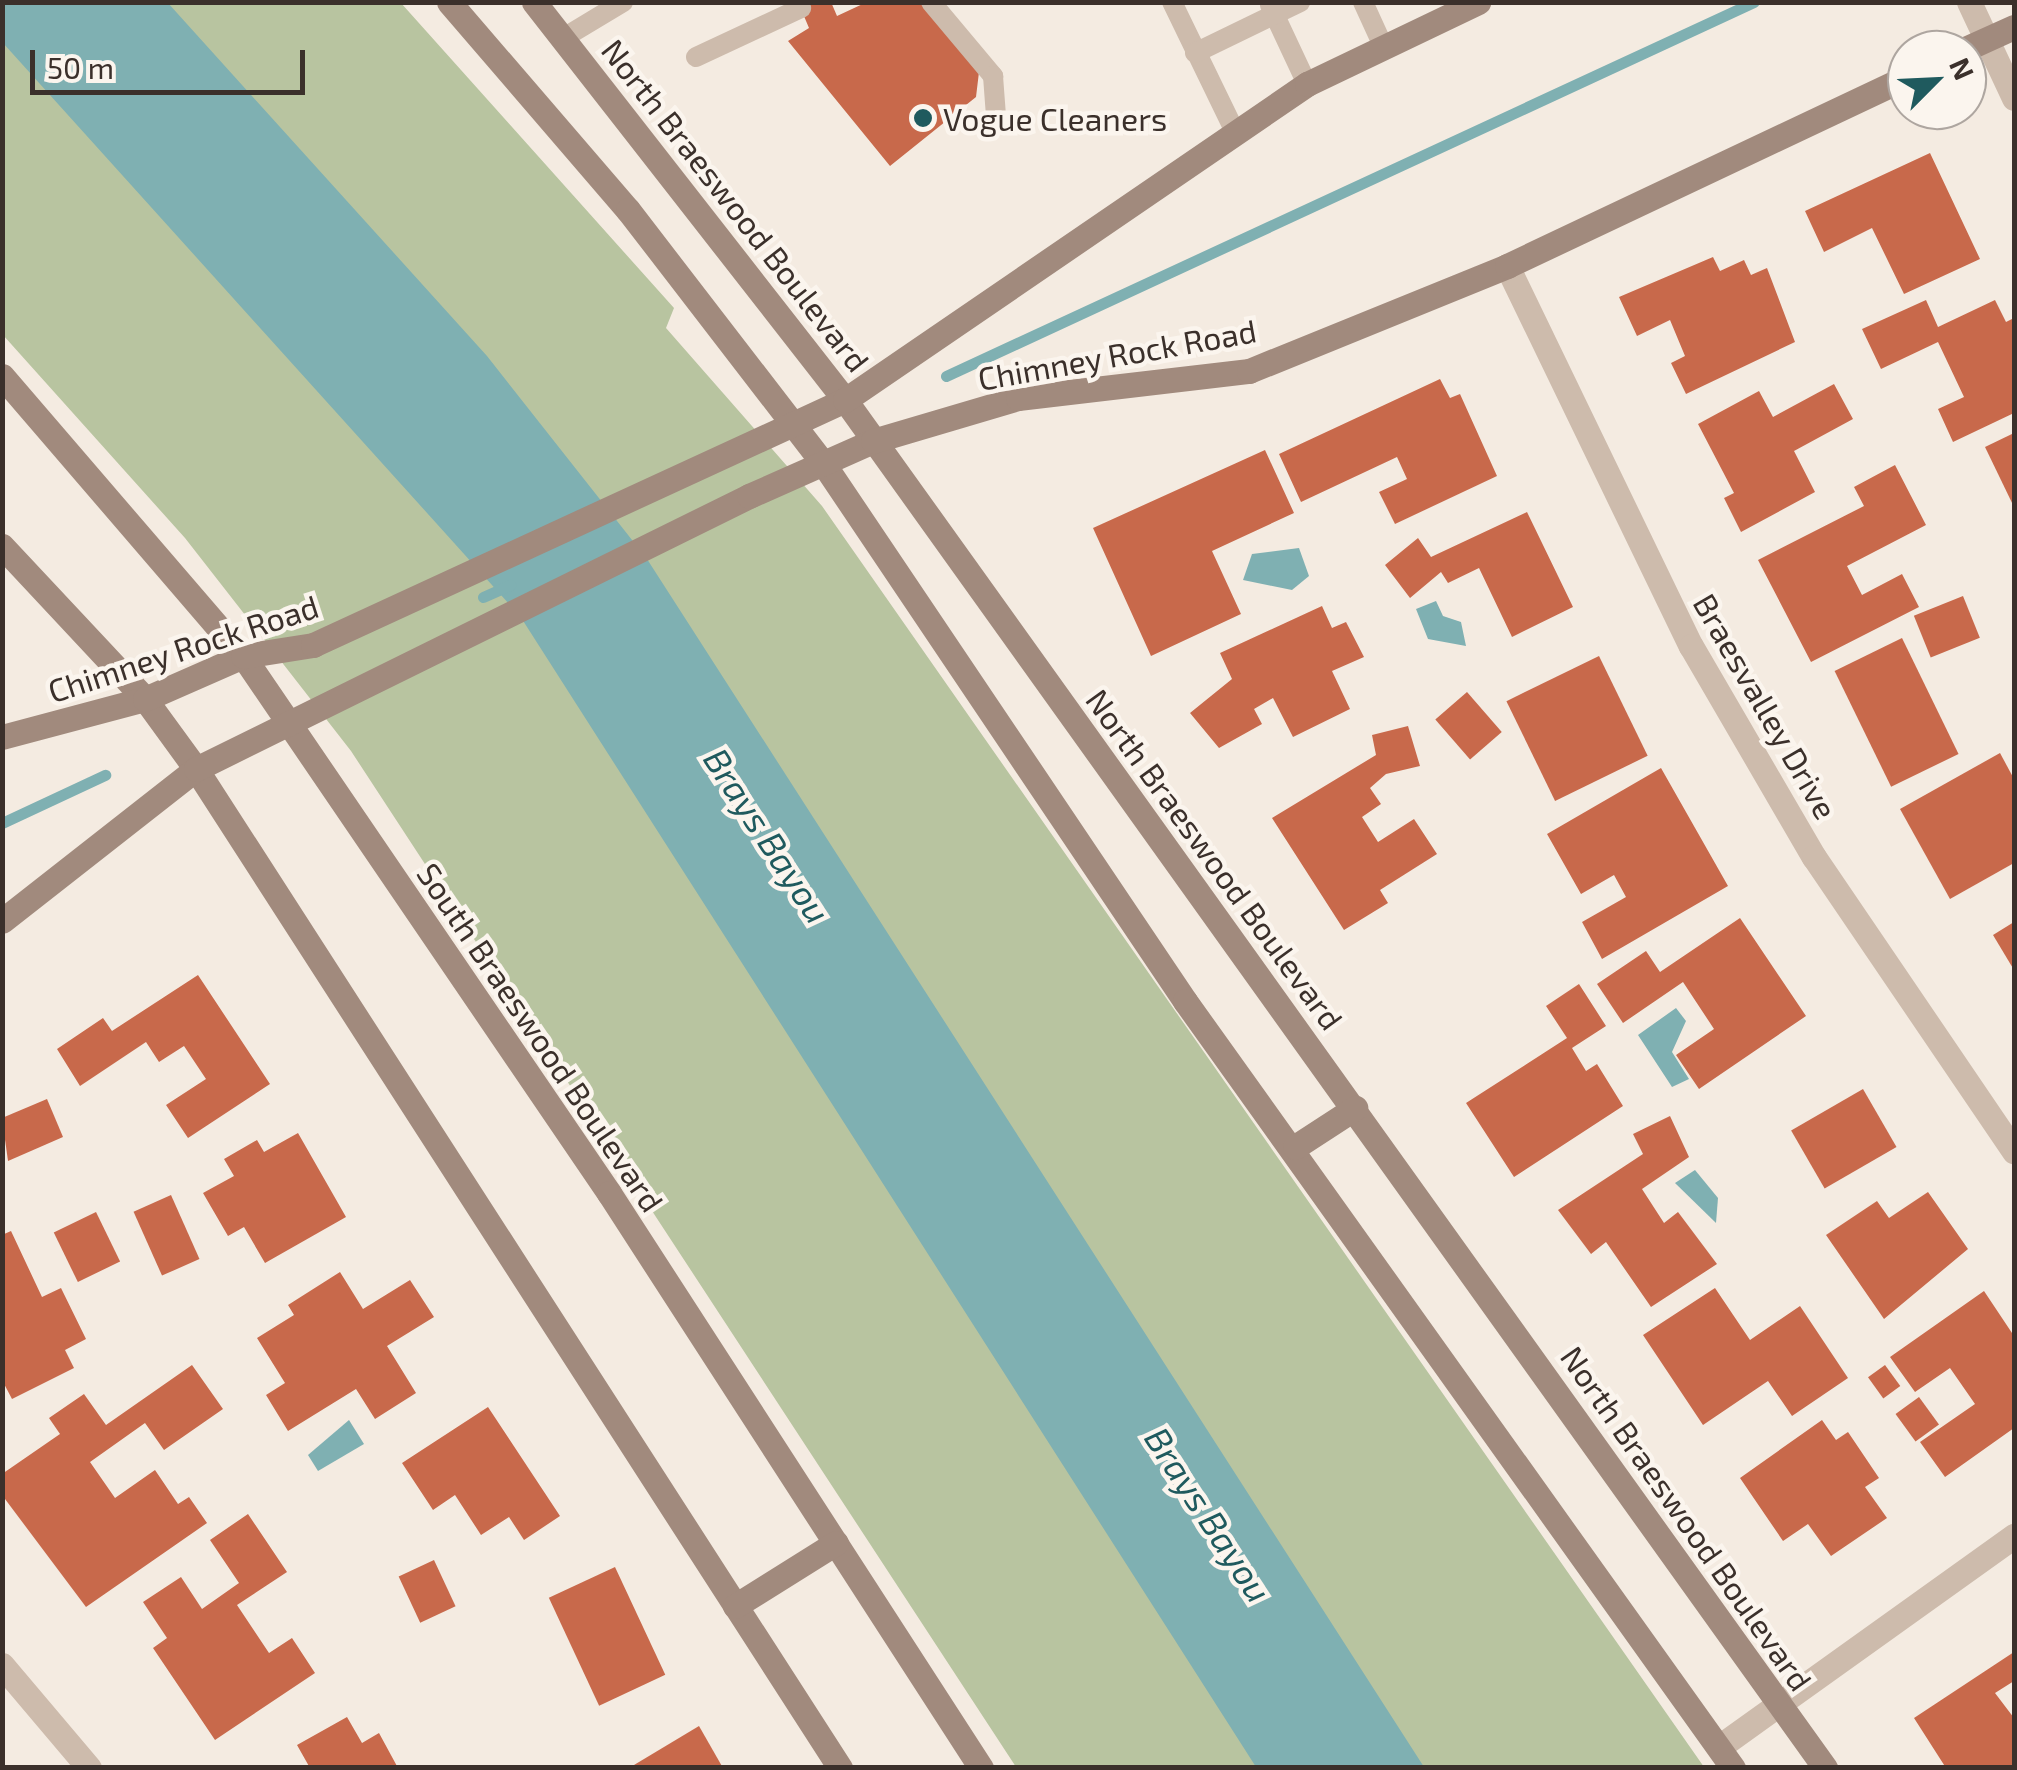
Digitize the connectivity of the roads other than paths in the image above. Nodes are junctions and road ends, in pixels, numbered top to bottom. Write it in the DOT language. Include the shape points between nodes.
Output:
graph roads {
  1 [pos="450,2"];
  2 [pos="534,2"];
  3 [pos="623,2"];
  4 [pos="931,2"];
  5 [pos="1172,2"];
  6 [pos="1300,2"];
  7 [pos="1363,2"];
  8 [pos="1969,2"];
  9 [pos="1462,6"];
  10 [pos="801,8"];
  11 [pos="1271,8"];
  12 [pos="2014,27"];
  13 [pos="1973,30"];
  14 [pos="565,38"];
  15 [pos="1987,39"];
  16 [pos="1384,48"];
  17 [pos="1195,53"];
  18 [pos="696,57"];
  19 [pos="1987,61"];
  20 [pos="1307,84"];
  21 [pos="1887,86"];
  22 [pos="2014,98"];
  23 [pos="996,116"];
  24 [pos="1235,132"];
  25 [pos="1507,266"];
  26 [pos="2,376"];
  27 [pos="845,400"];
  28 [pos="794,423"];
  29 [pos="873,441"];
  30 [pos="825,466"];
  31 [pos="2,546"];
  32 [pos="243,656"];
  33 [pos="145,700"];
  34 [pos="288,728"];
  35 [pos="2,737"];
  36 [pos="196,769"];
  37 [pos="2,921"];
  38 [pos="1355,1108"];
  39 [pos="1294,1147"];
  40 [pos="2014,1151"];
  41 [pos="2014,1536"];
  42 [pos="836,1543"];
  43 [pos="735,1606"];
  44 [pos="2,1665"];
  45 [pos="1777,1700"];
  46 [pos="1726,1757"];
  47 [pos="90,1768"];
  48 [pos="840,1768"];
  49 [pos="981,1768"];
  50 [pos="1825,1768"];
  1 -- 28 [label="main road" via="628,210"];
  2 -- 14 [label="main road, North Braeswood Boulevard"];
  3 -- 14 [label="lane"];
  4 -- 23 [label="lane" via="993,76"];
  5 -- 17 [label="lane"];
  6 -- 11 [label="lane"];
  7 -- 16 [label="lane"];
  8 -- 13 [label="street"];
  9 -- 16 [label="main road, Chimney Rock Road"];
  10 -- 18 [label="lane"];
  11 -- 17 [label="lane"];
  11 -- 20 [label="lane"];
  12 -- 15 [label="main road"];
  14 -- 27 [label="main road, North Braeswood Boulevard"];
  16 -- 20 [label="main road, Chimney Rock Road"];
  17 -- 24 [label="lane"];
  19 -- 22 [label="street"];
  20 -- 24 [label="main road, Chimney Rock Road"];
  21 -- 25 [label="main road, Chimney Rock Road"];
  24 -- 27 [label="main road, Chimney Rock Road"];
  25 -- 29 [label="main road, Chimney Rock Road" via="1249,370 1018,398"];
  25 -- 40 [label="street, Braesvalley Drive" via="1691,646 1814,856"];
  26 -- 32 [label="main road, South Braeswood Boulevard"];
  27 -- 28 [label="main road, Chimney Rock Road"];
  27 -- 29 [label="main road, North Braeswood Boulevard"];
  28 -- 30 [label="main road"];
  28 -- 32 [label="main road, Chimney Rock Road" via="722,450 313,645"];
  29 -- 30 [label="main road, Chimney Rock Road"];
  29 -- 38 [label="main road, North Braeswood Boulevard"];
  30 -- 34 [label="main road, Chimney Rock Road" via="342,690"];
  30 -- 39 [label="main road"];
  31 -- 33 [label="main road"];
  32 -- 33 [label="main road, Chimney Rock Road"];
  32 -- 34 [label="main road, South Braeswood Boulevard"];
  33 -- 35 [label="main road, Chimney Rock Road"];
  33 -- 36 [label="main road"];
  34 -- 36 [label="main road, Chimney Rock Road"];
  34 -- 42 [label="main road, South Braeswood Boulevard" via="609,1193"];
  36 -- 37 [label="main road"];
  36 -- 43 [label="main road"];
  38 -- 39 [label="main road"];
  38 -- 45 [label="main road, North Braeswood Boulevard"];
  39 -- 46 [label="main road"];
  41 -- 45 [label="street"];
  42 -- 43 [label="main road"];
  42 -- 49 [label="main road, South Braeswood Boulevard"];
  43 -- 48 [label="main road"];
  44 -- 47 [label="street"];
  45 -- 46 [label="street"];
  45 -- 50 [label="main road, North Braeswood Boulevard"];
}
